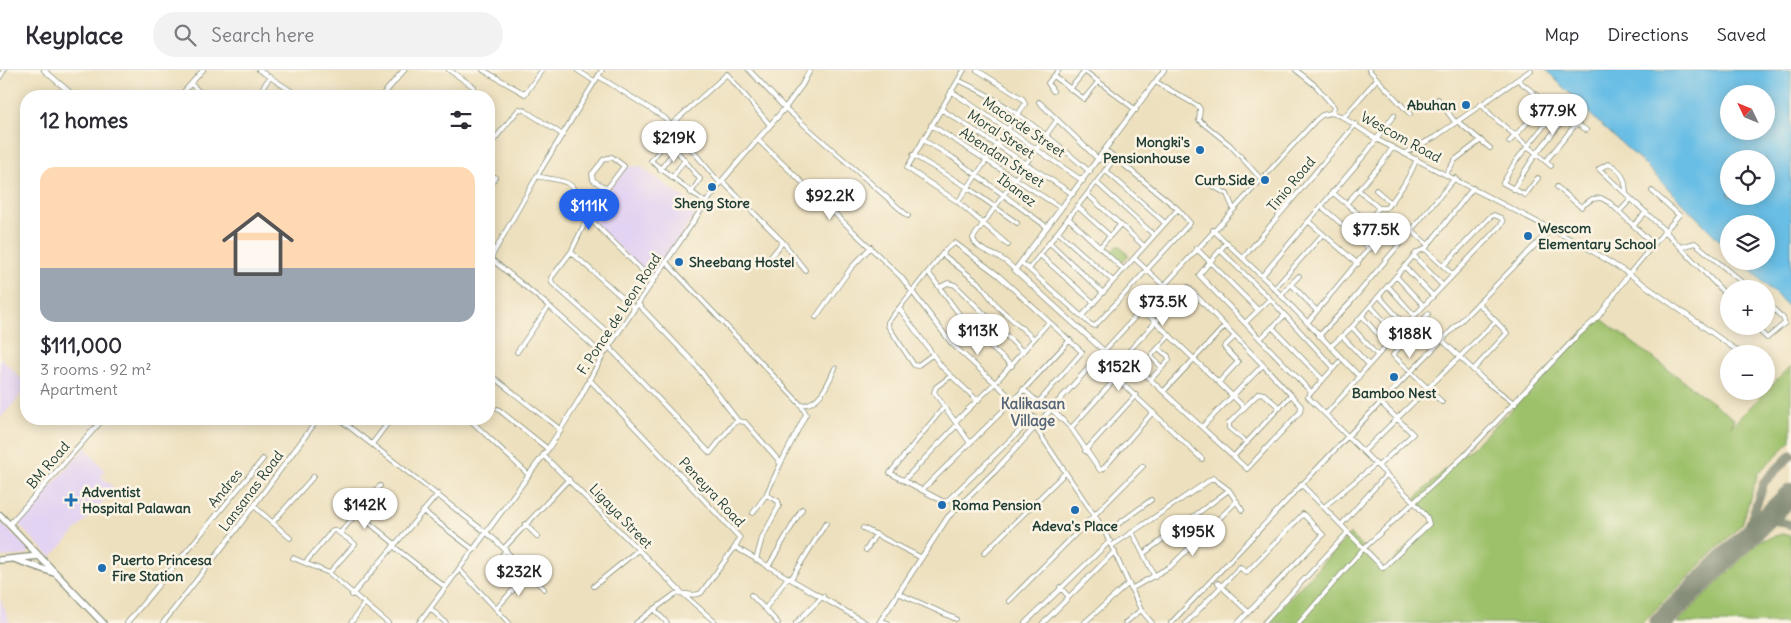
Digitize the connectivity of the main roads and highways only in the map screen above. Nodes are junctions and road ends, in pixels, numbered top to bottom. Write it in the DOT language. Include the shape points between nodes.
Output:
graph roads {
  1 [pos="0,516"];
  2 [pos="39,556"];
  3 [pos="14,559"];
  4 [pos="0,560"];
  5 [pos="56,574"];
  6 [pos="103,623"];
  1 -- 2 [label="main road"];
  2 -- 3 [label="main road"];
  2 -- 5 [label="main road"];
  3 -- 4 [label="main road"];
  3 -- 5 [label="main road"];
  5 -- 6 [label="main road"];
}
